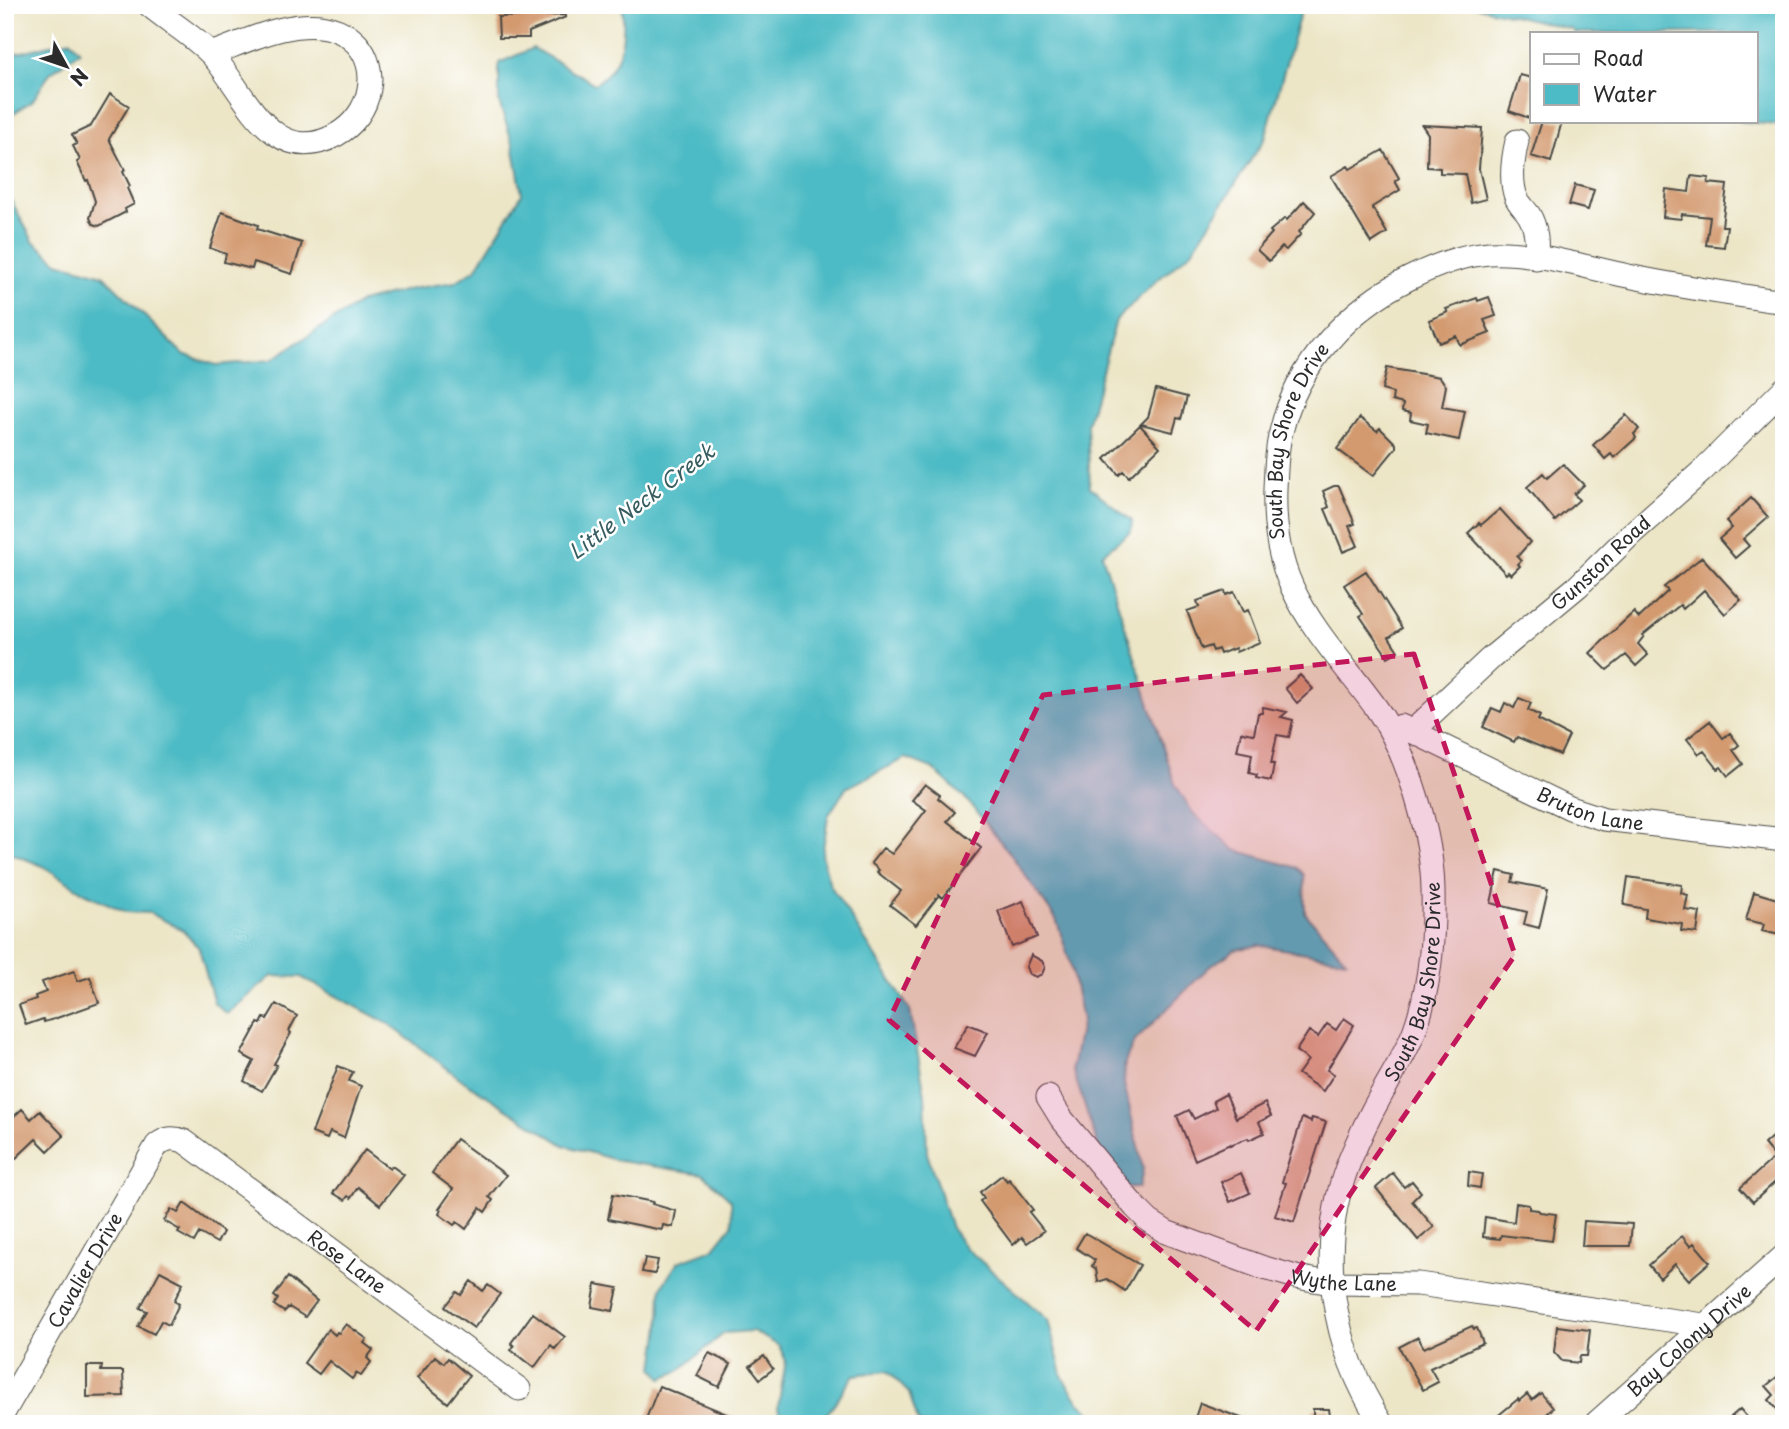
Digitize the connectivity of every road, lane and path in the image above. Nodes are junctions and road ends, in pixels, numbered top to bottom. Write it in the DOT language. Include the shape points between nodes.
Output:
graph roads {
  1 [pos="149,5"];
  2 [pos="211,54"];
  3 [pos="1517,141"];
  4 [pos="1536,258"];
  5 [pos="1784,302"];
  6 [pos="1784,389"];
  7 [pos="1382,717"];
  8 [pos="1413,731"];
  9 [pos="1784,840"];
  10 [pos="1048,1097"];
  11 [pos="173,1138"];
  12 [pos="1784,1256"];
  13 [pos="1331,1283"];
  14 [pos="1704,1325"];
  15 [pos="519,1389"];
  16 [pos="5,1410"];
  17 [pos="1382,1424"];
  18 [pos="1595,1424"];
  1 -- 2 [label="street"];
  2 -- 2 [label="street" via="260,121 297,142 324,140 350,125 369,88 369,69 360,48 326,27 280,30"];
  3 -- 4 [label="street" via="1514,186 1535,229"];
  4 -- 5 [label="street, South Bay Shore Drive" via="1683,288"];
  4 -- 7 [label="street, South Bay Shore Drive" via="1509,253 1469,256 1395,286 1358,312 1323,348 1306,372 1284,420 1275,496 1284,565 1305,613"];
  6 -- 8 [label="street, Gunston Road" via="1701,472"];
  7 -- 8 [label="street, Bruton Lane"];
  7 -- 13 [label="street, South Bay Shore Drive" via="1417,797 1432,875 1432,942 1414,1032 1347,1165 1331,1248"];
  8 -- 9 [label="street, Bruton Lane" via="1570,808 1604,819"];
  10 -- 13 [label="street, Wythe Lane" via="1149,1221 1166,1232 1261,1267"];
  11 -- 15 [label="street, Rose Lane" via="184,1140"];
  11 -- 16 [label="street, Cavalier Drive" via="157,1145"];
  12 -- 14 [label="street, Bay Colony Drive"];
  13 -- 14 [label="street, Wythe Lane" via="1418,1284"];
  13 -- 17 [label="street, South Bay Shore Drive" via="1339,1329 1353,1370"];
  14 -- 18 [label="street, Bay Colony Drive"];
}
